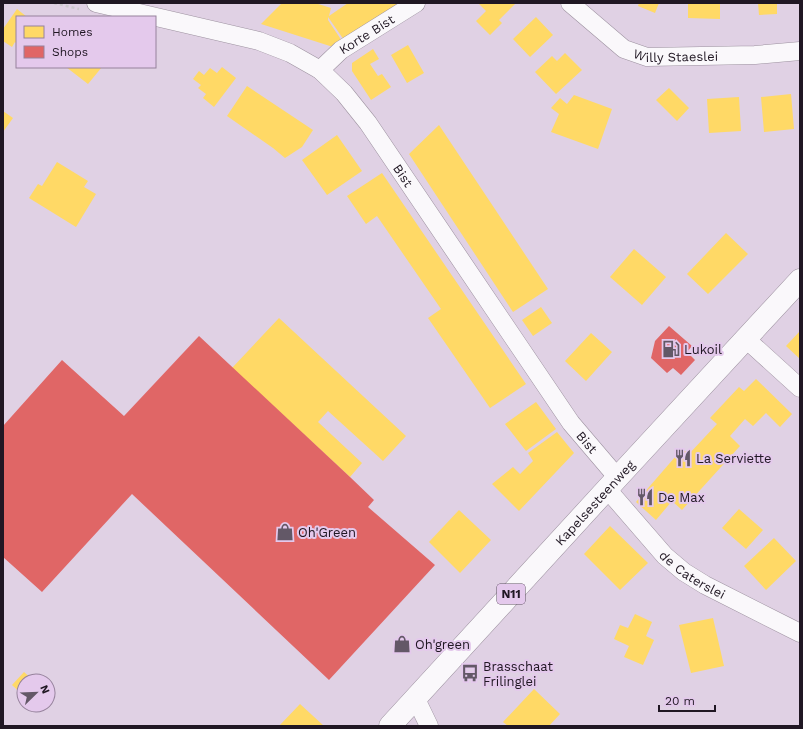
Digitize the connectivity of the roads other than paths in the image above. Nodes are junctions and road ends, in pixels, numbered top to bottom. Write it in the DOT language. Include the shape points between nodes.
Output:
graph roads {
  1 [pos="96,3"];
  2 [pos="416,3"];
  3 [pos="570,3"];
  4 [pos="152,16"];
  5 [pos="156,17"];
  6 [pos="800,52"];
  7 [pos="320,70"];
  8 [pos="800,280"];
  9 [pos="746,338"];
  10 [pos="800,388"];
  11 [pos="612,483"];
  12 [pos="800,633"];
  13 [pos="416,699"];
  14 [pos="390,726"];
  15 [pos="429,726"];
  1 -- 4 [label="street, Bist"];
  2 -- 7 [label="street, Korte Bist" via="340,50"];
  3 -- 6 [label="street, Willy Staeslei" via="624,50 647,57"];
  5 -- 7 [label="street, Bist" via="260,41 290,53"];
  7 -- 11 [label="street, Bist" via="344,93 368,123"];
  8 -- 9 [label="main road, Kapelsesteenweg / N11"];
  9 -- 10 [label="street"];
  9 -- 11 [label="main road, Kapelsesteenweg / N11"];
  11 -- 12 [label="street, de Caterslei" via="665,556 684,572"];
  11 -- 13 [label="main road, Kapelsesteenweg / N11"];
  13 -- 14 [label="main road, Kapelsesteenweg / N11"];
  13 -- 15 [label="street"];
}
